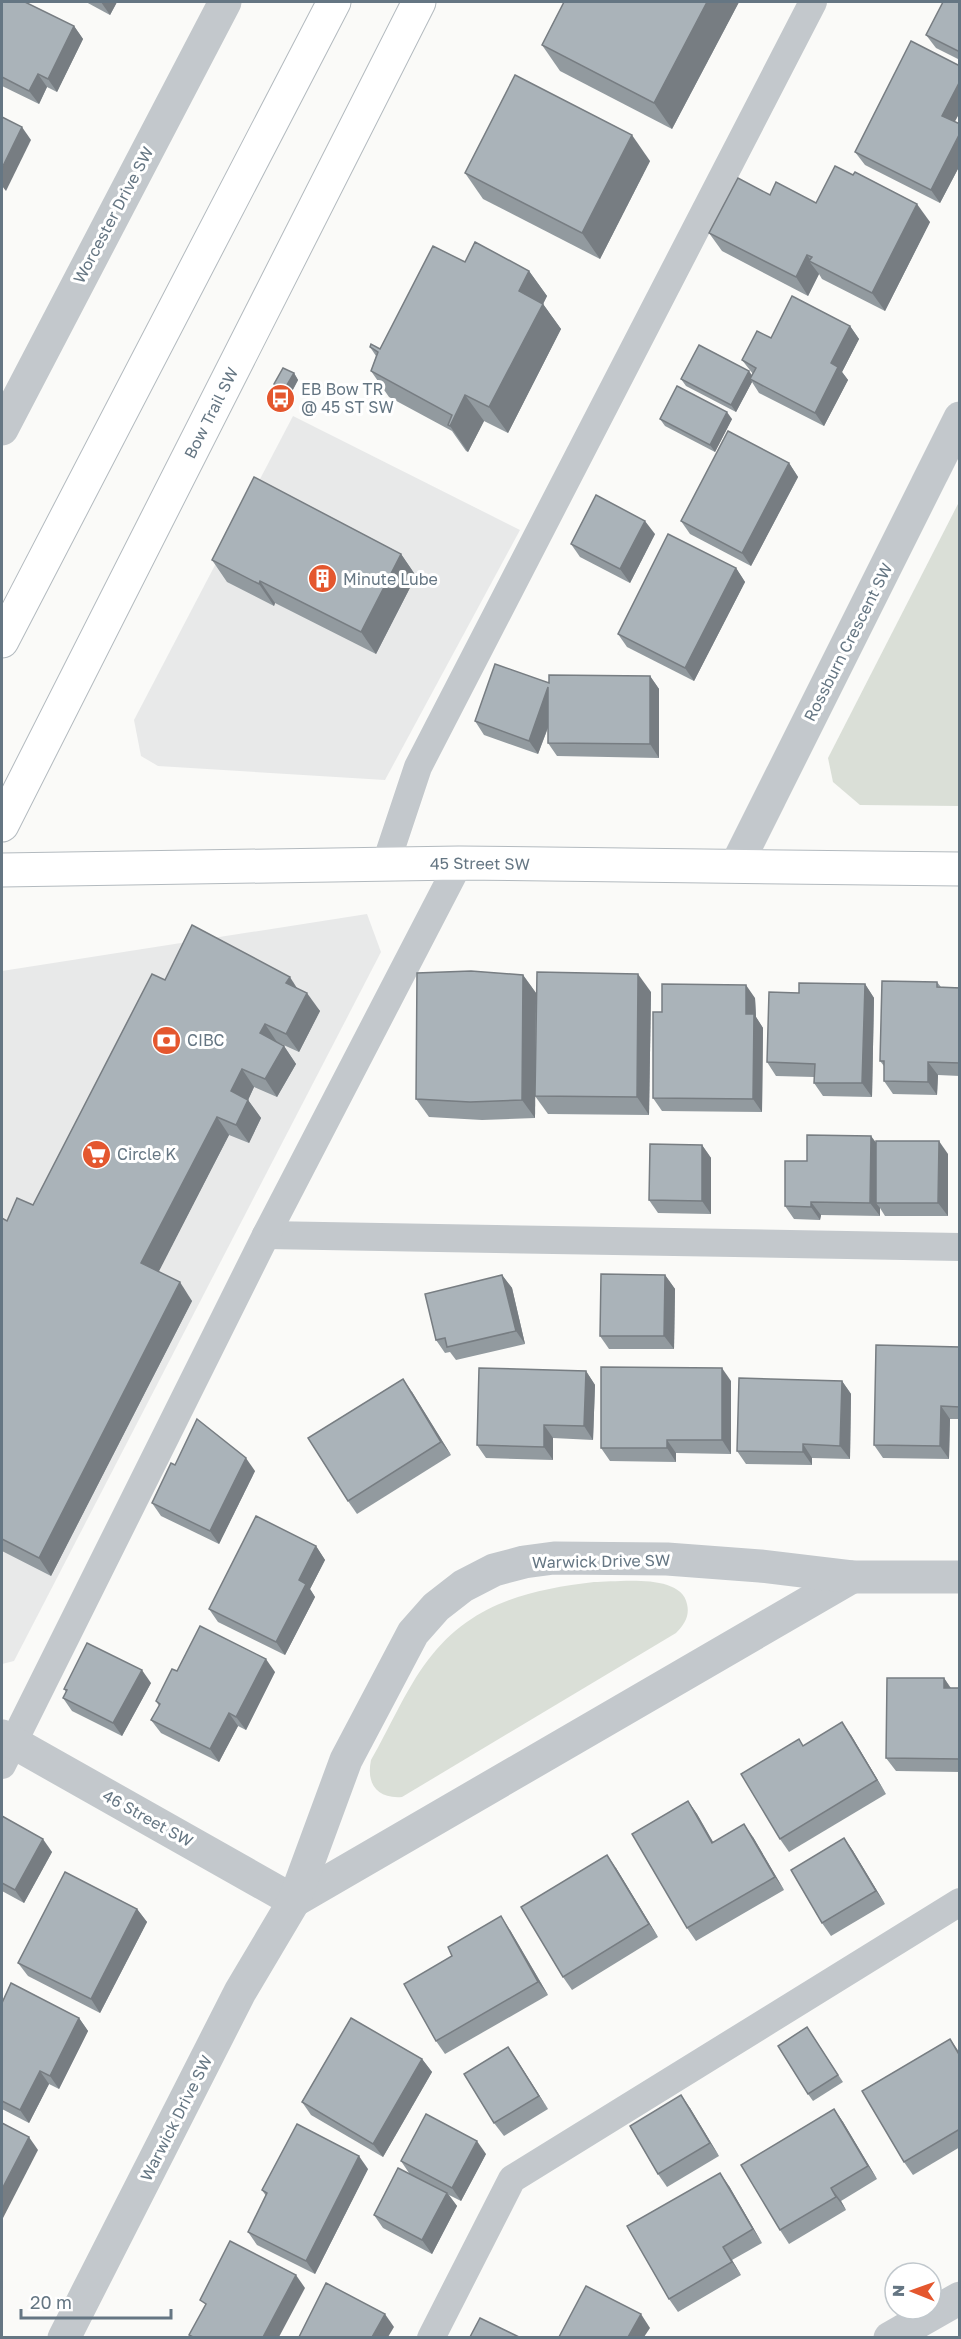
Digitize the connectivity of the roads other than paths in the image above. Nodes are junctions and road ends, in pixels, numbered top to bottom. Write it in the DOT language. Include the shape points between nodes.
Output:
graph roads {
  1 [pos="225,2"];
  2 [pos="334,2"];
  3 [pos="419,2"];
  4 [pos="813,2"];
  5 [pos="960,418"];
  6 [pos="2,429"];
  7 [pos="2,640"];
  8 [pos="2,825"];
  9 [pos="459,862"];
  10 [pos="386,863"];
  11 [pos="736,866"];
  12 [pos="960,869"];
  13 [pos="2,870"];
  14 [pos="266,1235"];
  15 [pos="960,1247"];
  16 [pos="852,1577"];
  17 [pos="960,1577"];
  18 [pos="5,1748"];
  19 [pos="294,1901"];
  20 [pos="960,1902"];
  21 [pos="960,2298"];
  22 [pos="64,2337"];
  23 [pos="431,2337"];
  24 [pos="890,2337"];
  1 -- 6 [label="street, Worcester Drive SW"];
  2 -- 7 [label="main road"];
  3 -- 8 [label="main road, Bow Trail SW"];
  4 -- 10 [label="lane" via="418,767"];
  5 -- 11 [label="street, Rossburn Crescent SW"];
  9 -- 10 [label="main road, 45 Street SW"];
  9 -- 11 [label="main road, 45 Street SW"];
  9 -- 14 [label="lane"];
  10 -- 13 [label="main road, 45 Street SW"];
  11 -- 12 [label="main road, 45 Street SW"];
  14 -- 15 [label="lane"];
  14 -- 18 [label="lane"];
  16 -- 17 [label="street, Warwick Drive SW"];
  16 -- 19 [label="street, Warwick Drive SW"];
  16 -- 19 [label="street, Warwick Drive SW" via="667,1559 554,1558 494,1570 463,1586 436,1607 408,1644 346,1760"];
  18 -- 19 [label="street, 46 Street SW"];
  19 -- 22 [label="street, Warwick Drive SW" via="240,1992"];
  20 -- 23 [label="lane" via="512,2179"];
  21 -- 24 [label="street"];
}
